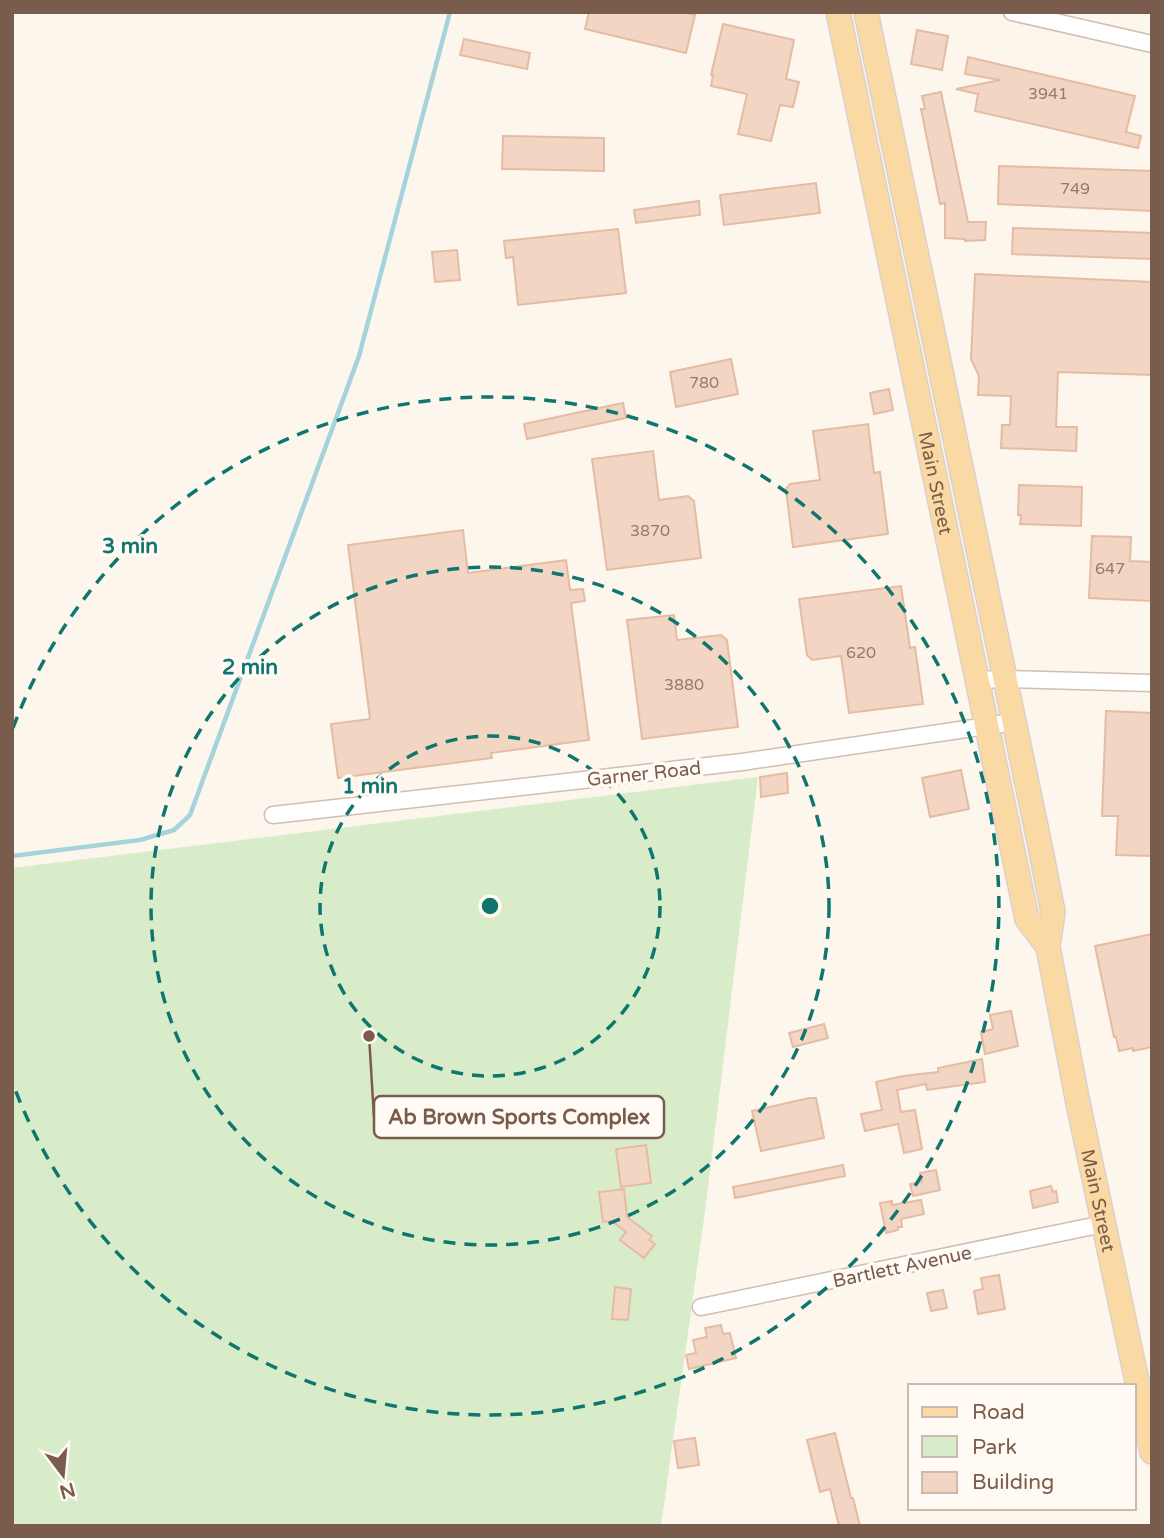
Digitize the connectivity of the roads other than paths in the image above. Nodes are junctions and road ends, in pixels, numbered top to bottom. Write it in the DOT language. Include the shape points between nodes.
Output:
graph roads {
  1 [pos="838,12"];
  2 [pos="866,12"];
  3 [pos="1012,12"];
  4 [pos="1152,44"];
  5 [pos="1004,679"];
  6 [pos="978,680"];
  7 [pos="1152,683"];
  8 [pos="1014,722"];
  9 [pos="987,726"];
  10 [pos="273,815"];
  11 [pos="1048,947"];
  12 [pos="1103,1224"];
  13 [pos="701,1307"];
  14 [pos="1152,1452"];
  1 -- 6 [label="main road, Main Street"];
  2 -- 5 [label="main road, Main Street"];
  3 -- 4 [label="street"];
  5 -- 6 [label="street"];
  5 -- 7 [label="street"];
  5 -- 8 [label="main road, Main Street"];
  6 -- 9 [label="main road, Main Street"];
  8 -- 9 [label="street, Garner Road"];
  8 -- 11 [label="main road, Main Street" via="1053,912"];
  9 -- 10 [label="street, Garner Road" via="742,762"];
  9 -- 11 [label="main road, Main Street" via="1027,919"];
  11 -- 12 [label="main road, Main Street"];
  12 -- 13 [label="street, Bartlett Avenue"];
  12 -- 14 [label="main road, Main Street"];
}
